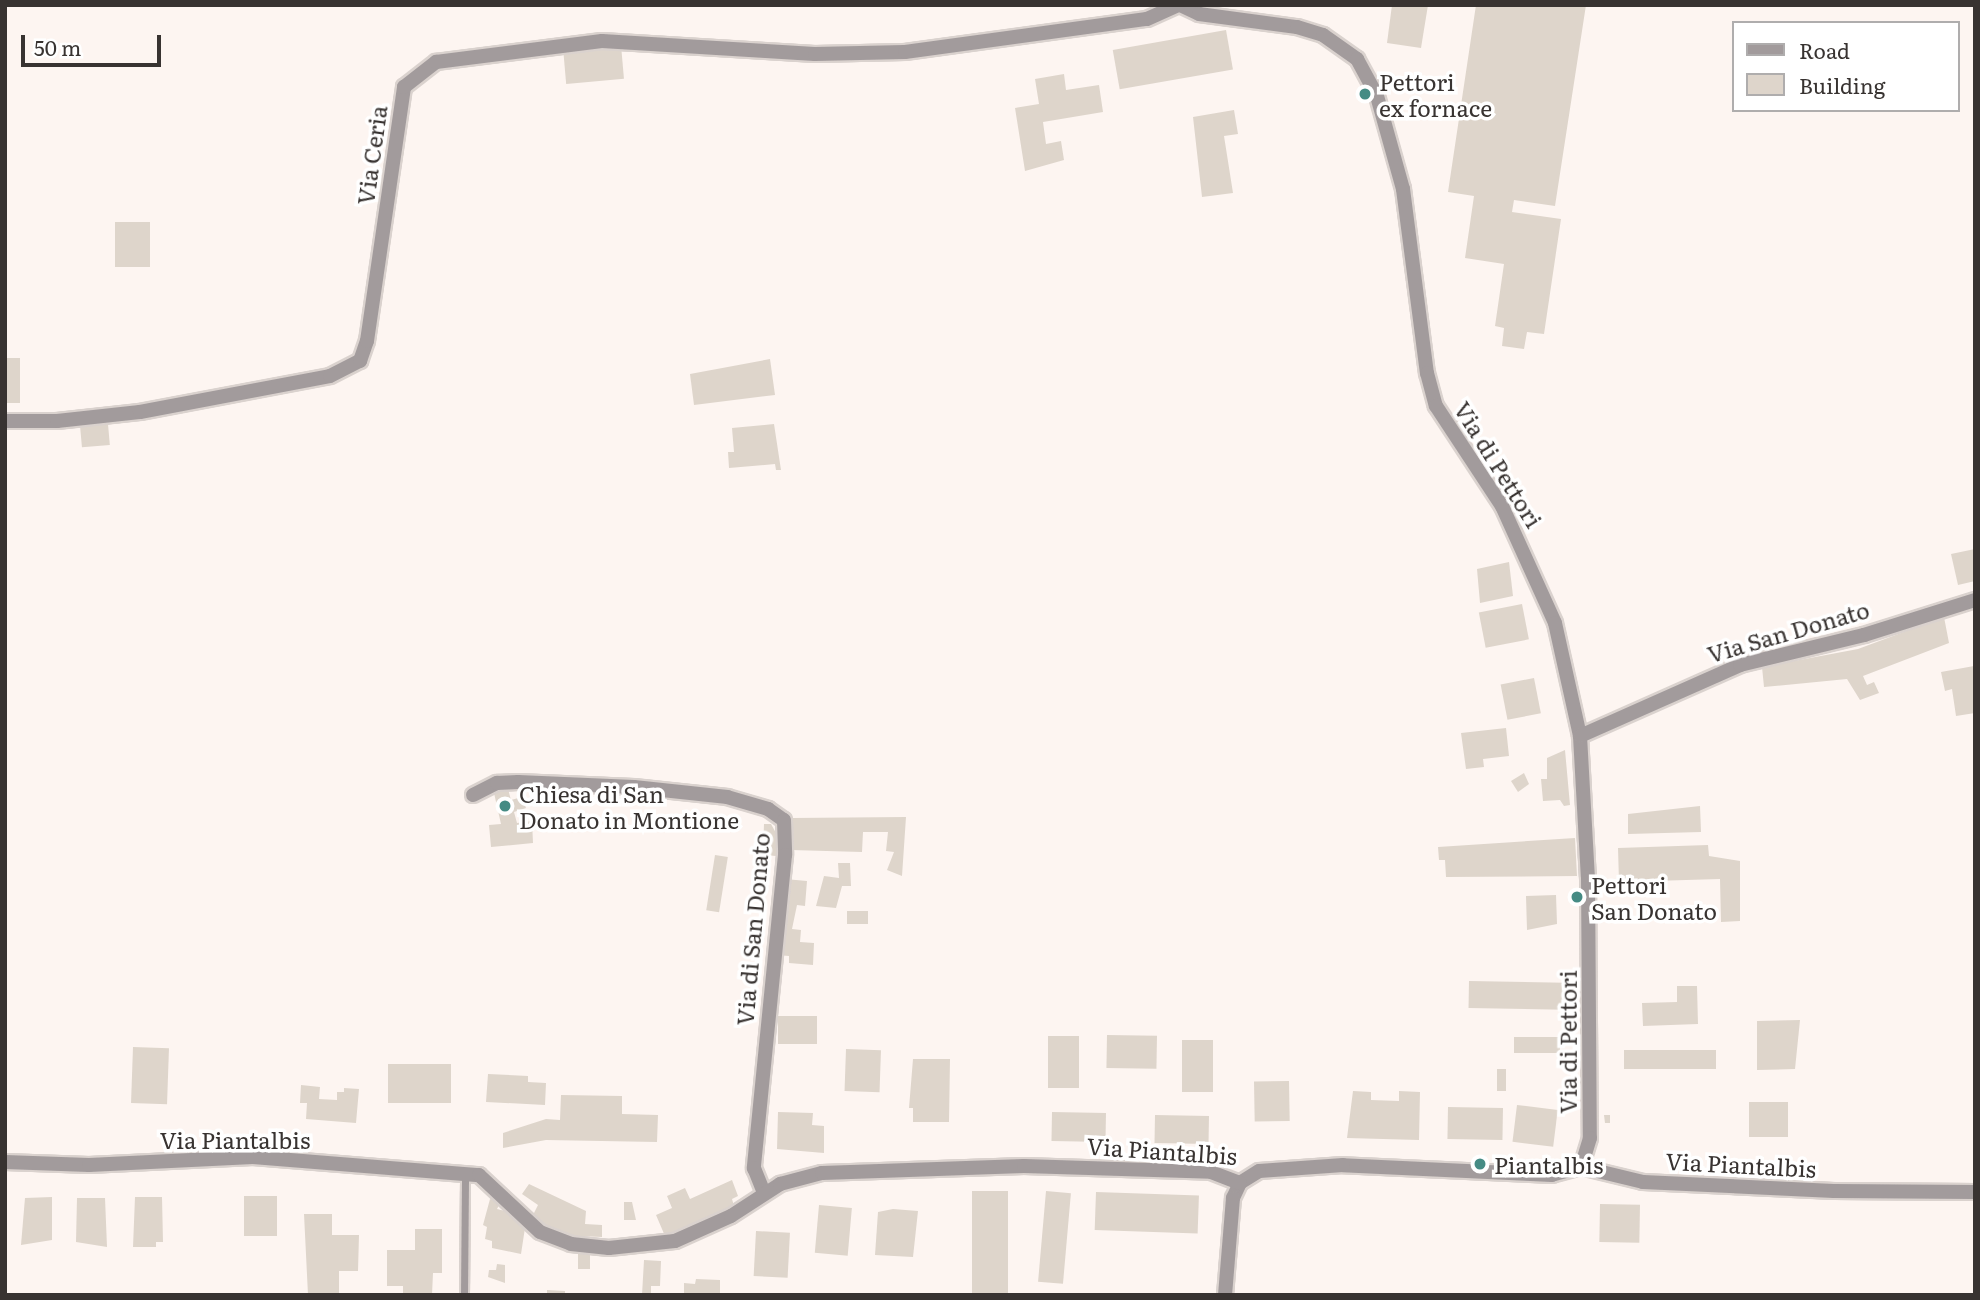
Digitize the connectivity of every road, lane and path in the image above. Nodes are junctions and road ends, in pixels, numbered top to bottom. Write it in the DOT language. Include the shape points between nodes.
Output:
graph roads {
  1 [pos="1179,5"];
  2 [pos="5,421"];
  3 [pos="1975,600"];
  4 [pos="1580,736"];
  5 [pos="473,795"];
  6 [pos="5,1162"];
  7 [pos="1581,1167"];
  8 [pos="465,1176"];
  9 [pos="1240,1183"];
  10 [pos="1975,1192"];
  11 [pos="764,1193"];
  12 [pos="464,1295"];
  13 [pos="1224,1295"];
  1 -- 2 [label="street, Via Ceria" via="1147,19 905,52 815,54 602,41 436,62 404,88 366,341 359,361 330,376 140,412"];
  1 -- 4 [label="street, Via di Pettori" via="1199,14 1310,30 1346,48 1366,73 1392,140 1403,189 1427,373 1436,406 1502,506 1535,572 1555,623"];
  3 -- 4 [label="street, Via San Donato" via="1864,635 1740,665"];
  4 -- 7 [label="street, Via di Pettori" via="1591,999 1589,1150"];
  5 -- 11 [label="street, Via di San Donato" via="497,783 634,787 727,797 768,809 784,820 785,855 754,1168"];
  6 -- 8 [label="street, Via Piantalbis" via="89,1165 253,1157"];
  7 -- 9 [label="street, Via Piantalbis" via="1552,1175 1298,1166 1259,1171"];
  7 -- 10 [label="street, Via Piantalbis" via="1643,1182"];
  8 -- 11 [label="street, Via Piantalbis" via="479,1175 489,1181 524,1220 554,1239 609,1248 675,1241 732,1216"];
  8 -- 12 [label="lane"];
  9 -- 11 [label="street, Via Piantalbis" via="1211,1172 976,1166 822,1173"];
  9 -- 13 [label="street" via="1232,1202"];
}
